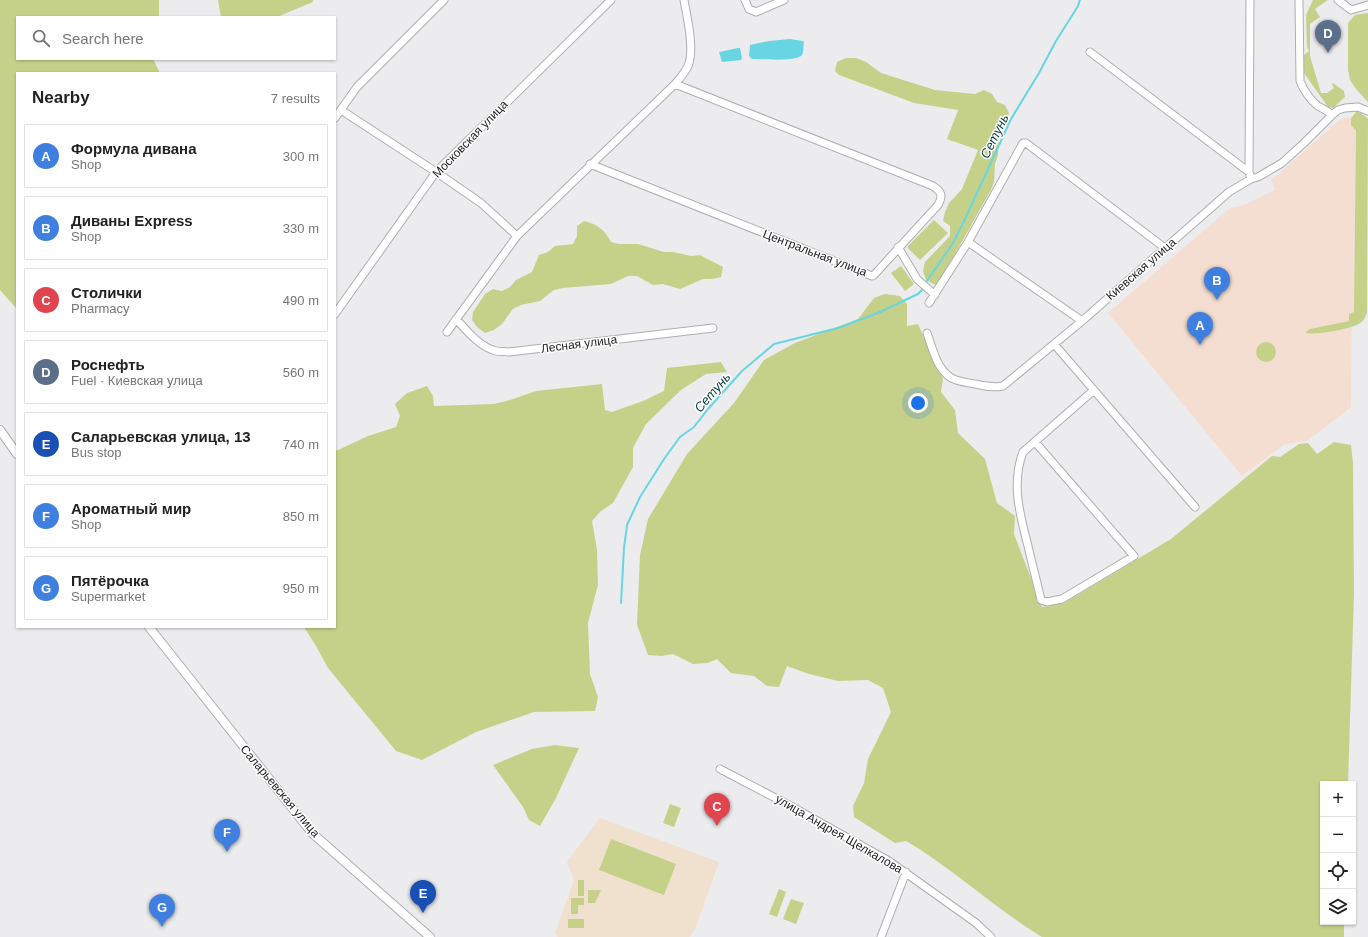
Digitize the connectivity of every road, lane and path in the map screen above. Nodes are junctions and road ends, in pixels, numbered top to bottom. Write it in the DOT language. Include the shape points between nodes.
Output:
graph roads {
  1 [pos="444,0"];
  2 [pos="611,0"];
  3 [pos="684,0"];
  4 [pos="745,0"];
  5 [pos="784,0"];
  6 [pos="1250,0"];
  7 [pos="1299,0"];
  8 [pos="1338,0"];
  9 [pos="1368,5"];
  10 [pos="1090,52"];
  11 [pos="675,84"];
  12 [pos="340,110"];
  13 [pos="1368,110"];
  14 [pos="1332,115"];
  15 [pos="336,116"];
  16 [pos="590,164"];
  17 [pos="436,172"];
  18 [pos="1250,176"];
  19 [pos="518,236"];
  20 [pos="968,242"];
  21 [pos="898,247"];
  22 [pos="1165,248"];
  23 [pos="935,295"];
  24 [pos="930,302"];
  25 [pos="336,313"];
  26 [pos="456,319"];
  27 [pos="1082,321"];
  28 [pos="713,328"];
  29 [pos="447,332"];
  30 [pos="927,333"];
  31 [pos="1054,344"];
  32 [pos="1094,390"];
  33 [pos="0,430"];
  34 [pos="1035,442"];
  35 [pos="16,453"];
  36 [pos="1195,507"];
  37 [pos="150,628"];
  38 [pos="720,769"];
  39 [pos="906,872"];
  40 [pos="430,937"];
  41 [pos="882,937"];
  42 [pos="991,937"];
  1 -- 12 [label="street" via="357,87"];
  2 -- 17 [label="street, Московская улица"];
  3 -- 11 [label="street" via="690,45 689,64"];
  4 -- 5 [label="street" via="749,9 756,12"];
  6 -- 18 [label="street"];
  7 -- 14 [label="street" via="1300,81 1316,104"];
  8 -- 9 [label="street" via="1351,10"];
  10 -- 18 [label="street"];
  11 -- 16 [label="street"];
  11 -- 21 [label="street, Центральная улица" via="938,189 941,193 938,205"];
  12 -- 15 [label="street"];
  12 -- 17 [label="street"];
  13 -- 14 [label="street, Киевская улица" via="1358,107 1345,108"];
  14 -- 18 [label="street, Киевская улица" via="1282,163 1258,177"];
  16 -- 19 [label="street"];
  16 -- 21 [label="street, Центральная улица" via="869,275 874,274"];
  17 -- 19 [label="street" via="481,203"];
  17 -- 25 [label="street, Московская улица"];
  18 -- 22 [label="street, Киевская улица"];
  19 -- 26 [label="street"];
  20 -- 22 [label="street" via="1023,143 1026,143"];
  20 -- 23 [label="street"];
  20 -- 27 [label="street"];
  21 -- 23 [label="street" via="916,279"];
  22 -- 27 [label="street, Киевская улица"];
  23 -- 24 [label="street"];
  26 -- 28 [label="street, Лесная улица" via="486,346 496,351 509,352"];
  26 -- 29 [label="street"];
  27 -- 31 [label="street, Киевская улица"];
  30 -- 31 [label="street, Киевская улица" via="938,363 949,376 956,380 994,388 1010,381"];
  31 -- 32 [label="street"];
  32 -- 34 [label="street"];
  32 -- 36 [label="street"];
  33 -- 35 [label="street"];
  34 -- 34 [label="street" via="1134,556 1062,599 1047,602 1041,600 1019,511 1017,487 1023,452"];
  37 -- 40 [label="street, Саларьевская улица" via="312,833"];
  38 -- 39 [label="street, улица Андрея Щелкалова" via="841,833"];
  39 -- 41 [label="street"];
  39 -- 42 [label="street, улица Андрея Щелкалова" via="976,923"];
}
